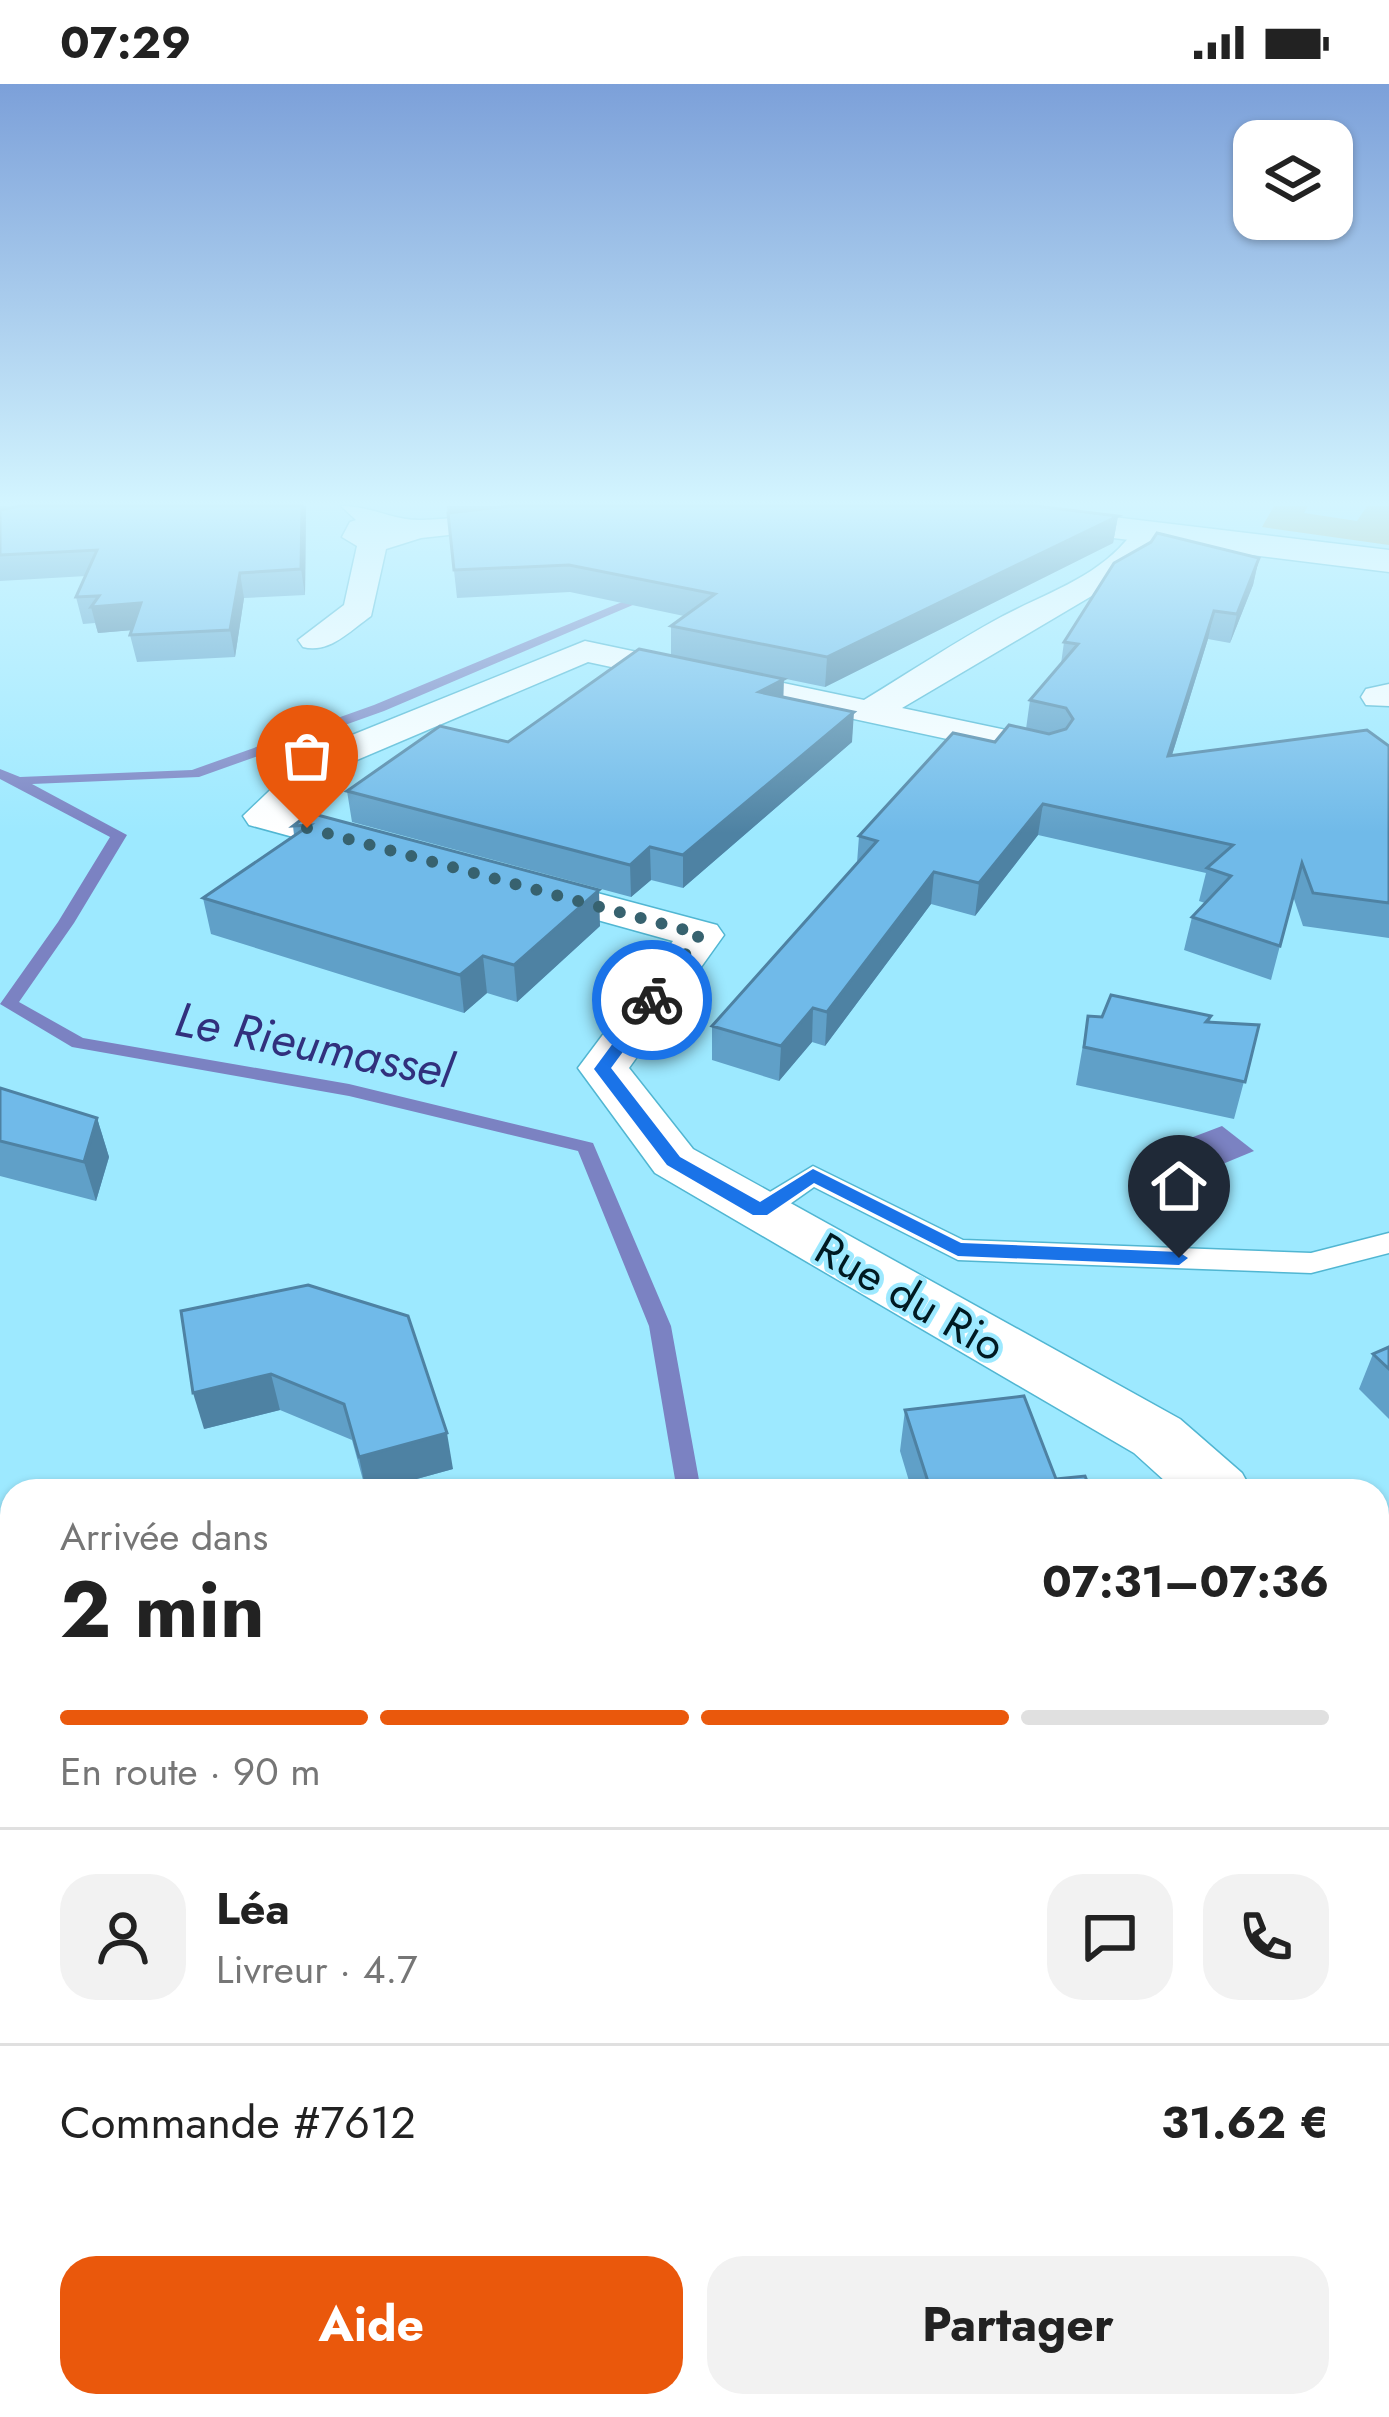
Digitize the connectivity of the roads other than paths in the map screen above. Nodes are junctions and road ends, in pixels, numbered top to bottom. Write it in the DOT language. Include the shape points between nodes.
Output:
graph roads {
  1 [pos="351,615"];
  2 [pos="1032,615"];
  3 [pos="315,640"];
  4 [pos="868,713"];
  5 [pos="1045,749"];
  6 [pos="401,854"];
  7 [pos="493,879"];
  8 [pos="760,1211"];
  9 [pos="1389,1243"];
  10 [pos="1205,1479"];
  1 -- 3 [label="street"];
  2 -- 4 [label="street"];
  4 -- 5 [label="street"];
  4 -- 6 [label="street" via="584,651 324,760 263,816"];
  7 -- 8 [label="street, Rue du Rio" via="700,934 603,1069 674,1161"];
  8 -- 9 [label="lane" via="813,1175 958,1250 1311,1263"];
  8 -- 10 [label="street, Rue du Rio" via="1156,1436"];
}
